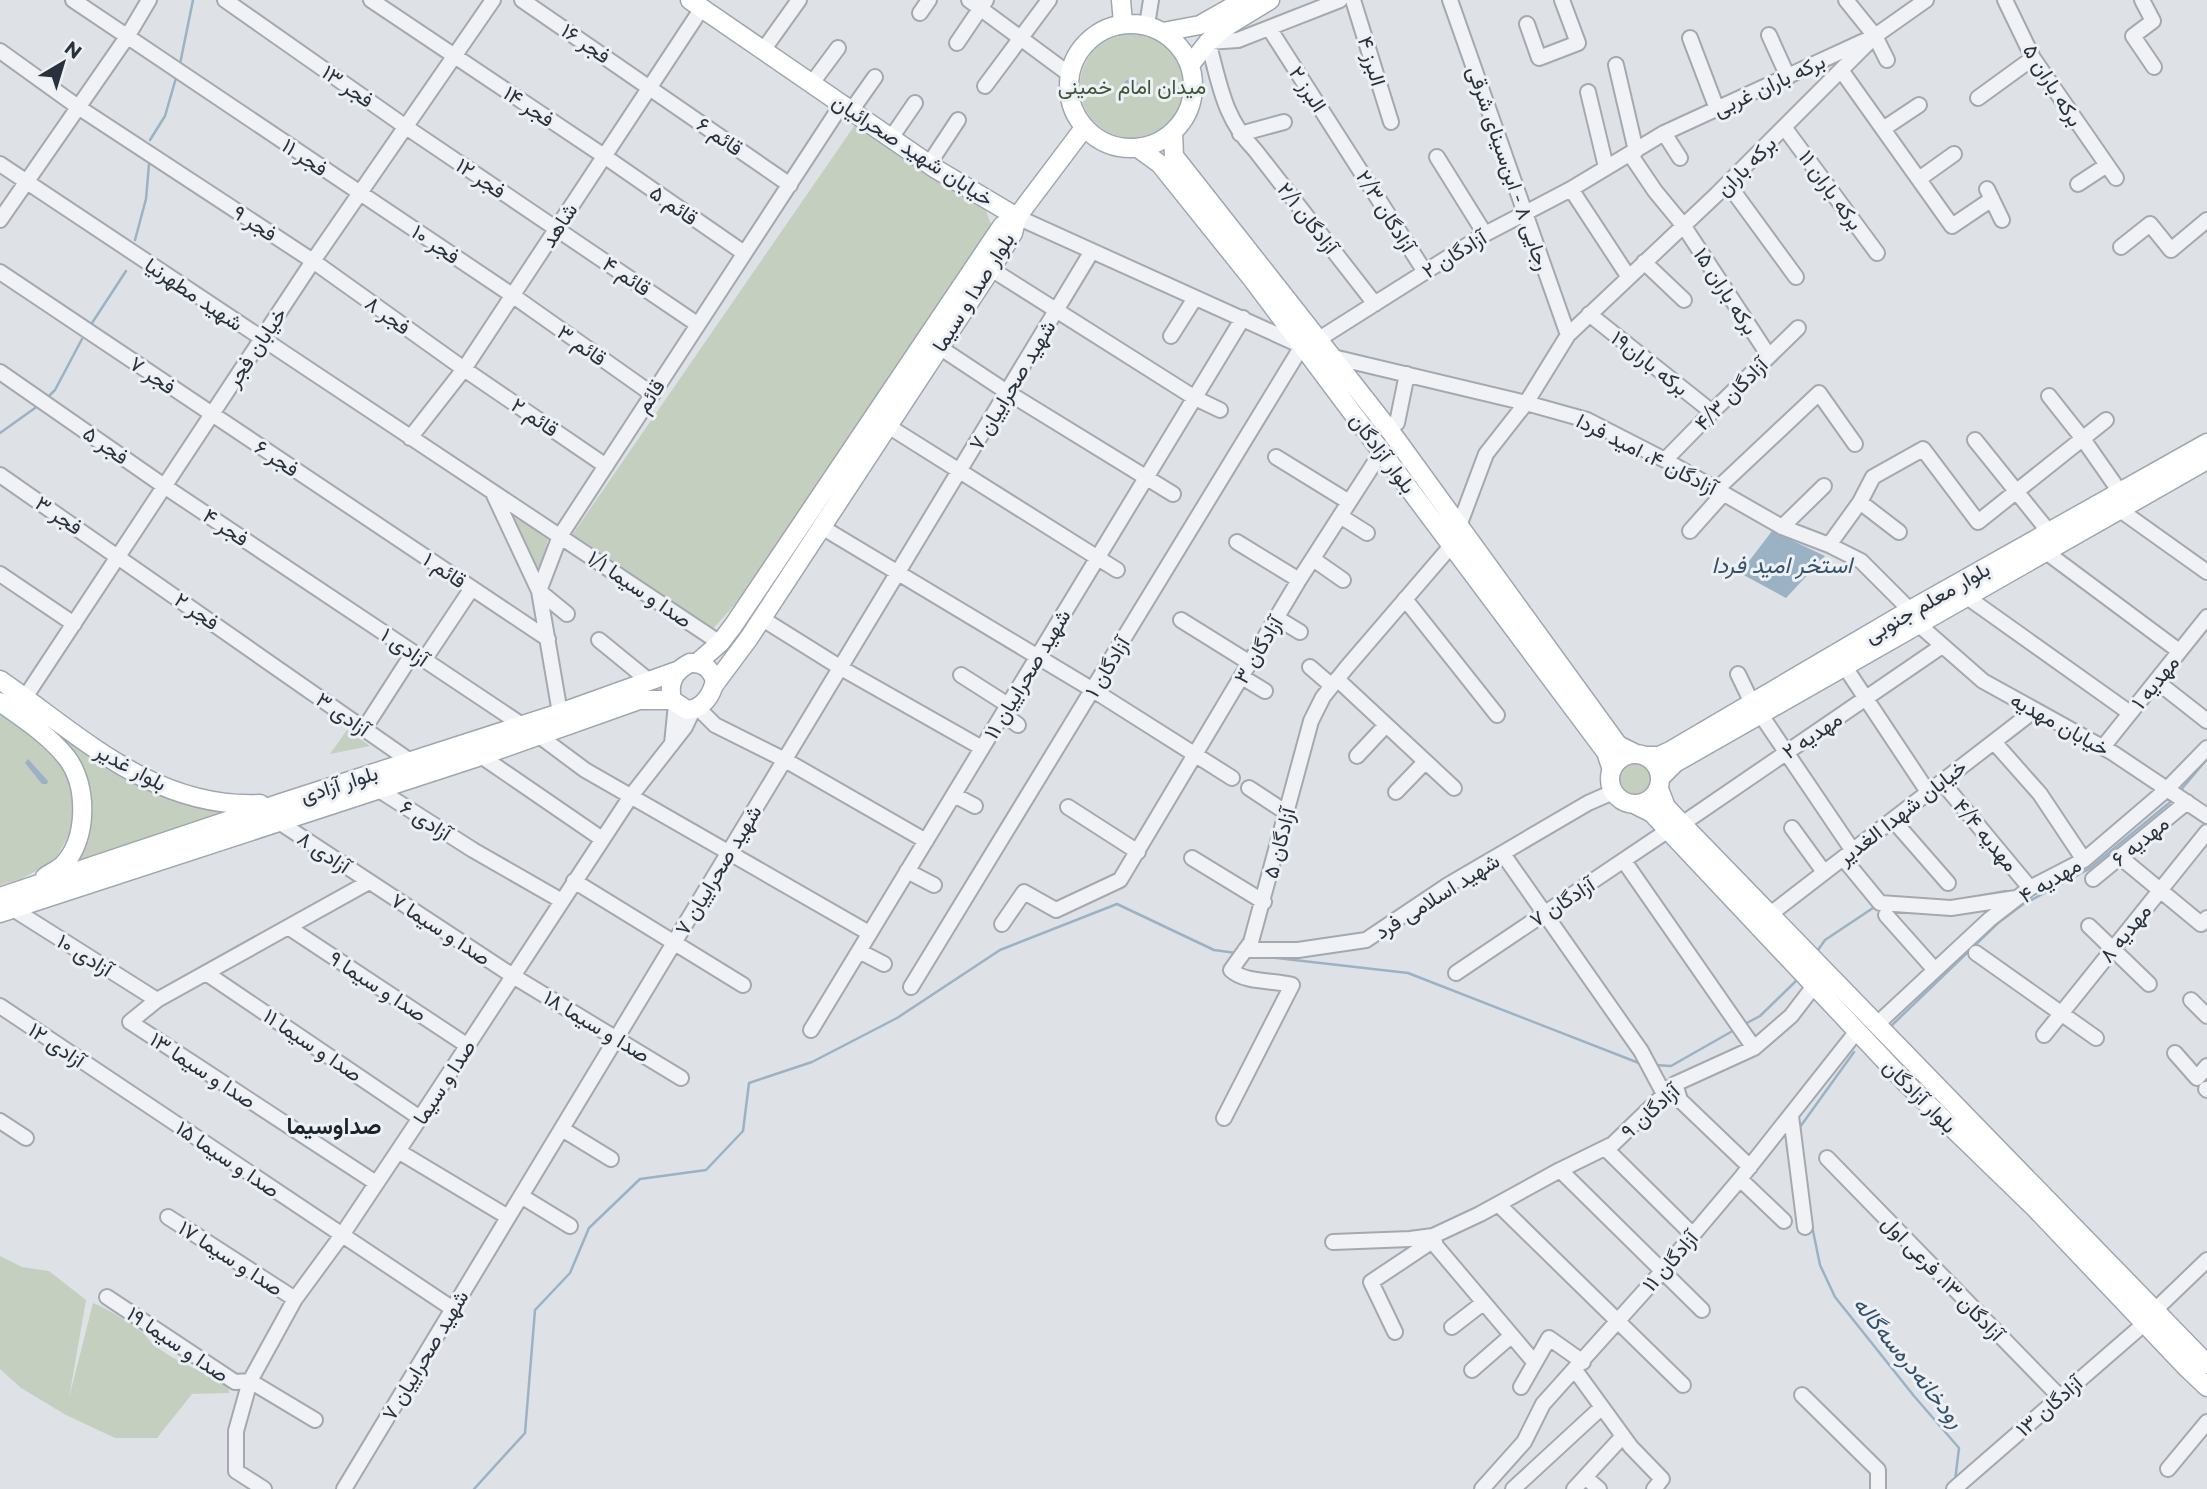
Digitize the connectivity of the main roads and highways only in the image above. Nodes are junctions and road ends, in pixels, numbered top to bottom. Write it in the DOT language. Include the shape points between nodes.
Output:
graph roads {
  1 [pos="1121,0"];
  2 [pos="1244,0"];
  3 [pos="1270,0"];
  4 [pos="694,2"];
  5 [pos="1123,23"];
  6 [pos="1155,29"];
  7 [pos="1190,65"];
  8 [pos="1084,128"];
  9 [pos="1172,133"];
  10 [pos="1138,148"];
  11 [pos="1017,217"];
  12 [pos="1263,282"];
  13 [pos="2207,443"];
  14 [pos="2207,460"];
  15 [pos="1415,481"];
  16 [pos="2120,501"];
  17 [pos="1914,617"];
  18 [pos="717,645"];
  19 [pos="697,663"];
  20 [pos="730,664"];
  21 [pos="677,671"];
  22 [pos="1812,677"];
  23 [pos="0,680"];
  24 [pos="714,685"];
  25 [pos="0,702"];
  26 [pos="20,705"];
  27 [pos="685,705"];
  28 [pos="1757,709"];
  29 [pos="1641,755"];
  30 [pos="1612,770"];
  31 [pos="1660,783"];
  32 [pos="335,795"];
  33 [pos="281,803"];
  34 [pos="1636,805"];
  35 [pos="1675,828"];
  36 [pos="32,887"];
  37 [pos="4,907"];
  38 [pos="2032,1195"];
  39 [pos="2149,1317"];
  40 [pos="2207,1364"];
  41 [pos="2207,1387"];
  1 -- 5 [label="main road"];
  2 -- 6 [label="main road" via="1200,25"];
  3 -- 7 [label="main road" via="1224,28"];
  4 -- 11 [label="main road, خیابان شهید صحرائیان" via="929,164"];
  5 -- 6 [label="main road"];
  5 -- 8 [label="main road" via="1104,29 1076,55 1068,93"];
  6 -- 7 [label="main road" via="1178,46"];
  7 -- 9 [label="main road" via="1192,101"];
  8 -- 10 [label="main road" via="1118,147"];
  8 -- 11 [label="main road"];
  9 -- 10 [label="main road"];
  9 -- 12 [label="main road, بلوار آزادگان" via="1174,156"];
  10 -- 12 [label="main road, بلوار آزادگان" via="1160,164"];
  11 -- 18 [label="main road, بلوار صدا و سیما" via="1002,226"];
  11 -- 20 [label="main road, بلوار صدا و سیما" via="1013,233 990,269"];
  12 -- 15 [label="main road, بلوار آزادگان" via="1319,338"];
  12 -- 15 [label="main road, بلوار آزادگان" via="1302,346 1382,451"];
  13 -- 16 [label="main road, بلوار معلم جنوبی"];
  14 -- 16 [label="main road, بلوار معلم جنوبی"];
  15 -- 29 [label="main road, بلوار آزادگان" via="1459,526 1618,745"];
  15 -- 30 [label="main road, بلوار آزادگان" via="1451,546 1605,752"];
  16 -- 17 [label="main road, بلوار معلم جنوبی" via="2049,532"];
  16 -- 17 [label="main road, بلوار معلم جنوبی" via="2046,552 1967,597"];
  17 -- 22 [label="main road, بلوار معلم جنوبی"];
  17 -- 22 [label="main road, بلوار معلم جنوبی" via="1845,667"];
  18 -- 19 [label="main road, بلوار صدا و سیما"];
  18 -- 20 [label="main road" via="715,660"];
  19 -- 21 [label="main road"];
  19 -- 24 [label="main road" via="708,668"];
  20 -- 24 [label="main road, بلوار صدا و سیما"];
  21 -- 27 [label="main road" via="672,682"];
  21 -- 32 [label="main road, بلوار آزادی" via="410,761"];
  22 -- 28 [label="main road, بلوار معلم جنوبی"];
  23 -- 26 [label="main road, بلوار غدیر"];
  24 -- 27 [label="main road" via="707,698"];
  25 -- 26 [label="main road, بلوار غدیر"];
  26 -- 33 [label="main road, بلوار غدیر" via="158,786 231,805"];
  26 -- 36 [label="main road, بلوار غدیر" via="68,760 83,797 80,835 63,864"];
  27 -- 32 [label="main road, بلوار آزادی" via="639,700 379,790"];
  28 -- 29 [label="main road, بلوار معلم جنوبی" via="1659,756"];
  28 -- 31 [label="main road, بلوار معلم جنوبی" via="1675,763"];
  29 -- 30 [label="main road" via="1623,757"];
  29 -- 31 [label="main road" via="1658,767"];
  30 -- 34 [label="main road" via="1614,792 1624,802"];
  31 -- 34 [label="main road" via="1648,802"];
  31 -- 35 [label="main road, بلوار آزادگان"];
  32 -- 33 [label="main road, بلوار آزادی"];
  32 -- 37 [label="main road, بلوار آزادی" via="279,822"];
  33 -- 36 [label="main road, بلوار آزادی"];
  34 -- 35 [label="main road, بلوار آزادگان"];
  35 -- 38 [label="main road, بلوار آزادگان" via="1769,915"];
  35 -- 38 [label="main road, بلوار آزادگان" via="1906,1083"];
  36 -- 37 [label="main road, بلوار آزادی"];
  38 -- 39 [label="main road, بلوار آزادگان"];
  39 -- 40 [label="main road, بلوار آزادگان"];
  39 -- 41 [label="main road, بلوار آزادگان"];
}
